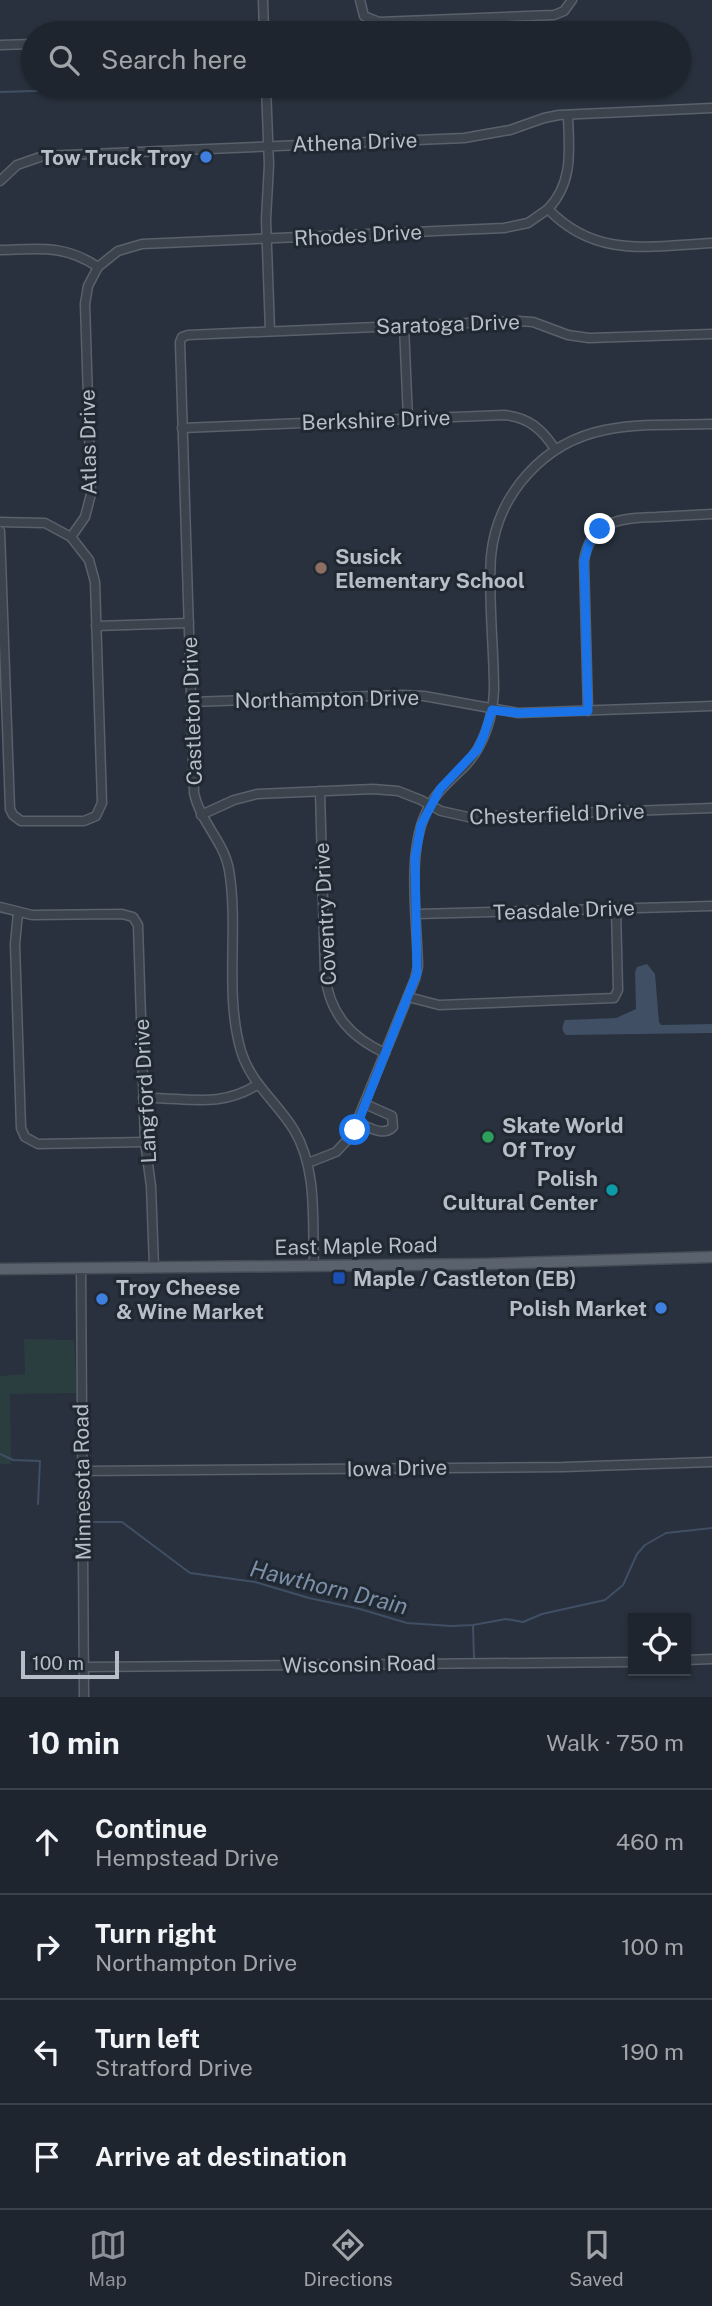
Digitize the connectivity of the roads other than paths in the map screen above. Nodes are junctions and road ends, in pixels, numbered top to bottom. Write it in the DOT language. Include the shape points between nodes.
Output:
graph roads {
  1 [pos="263,0"];
  2 [pos="360,0"];
  3 [pos="570,3"];
  4 [pos="264,21"];
  5 [pos="375,21"];
  6 [pos="404,21"];
  7 [pos="21,44"];
  8 [pos="0,45"];
  9 [pos="267,98"];
  10 [pos="712,108"];
  11 [pos="568,115"];
  12 [pos="268,146"];
  13 [pos="1,178"];
  14 [pos="548,209"];
  15 [pos="266,239"];
  16 [pos="712,243"];
  17 [pos="0,250"];
  18 [pos="98,267"];
  19 [pos="404,326"];
  20 [pos="270,331"];
  21 [pos="712,334"];
  22 [pos="182,337"];
  23 [pos="408,419"];
  24 [pos="712,424"];
  25 [pos="182,428"];
  26 [pos="555,449"];
  27 [pos="712,514"];
  28 [pos="0,522"];
  29 [pos="0,531"];
  30 [pos="71,537"];
  31 [pos="189,622"];
  32 [pos="96,626"];
  33 [pos="191,702"];
  34 [pos="712,706"];
  35 [pos="492,710"];
  36 [pos="588,711"];
  37 [pos="320,791"];
  38 [pos="430,805"];
  39 [pos="712,808"];
  40 [pos="201,815"];
  41 [pos="712,906"];
  42 [pos="0,907"];
  43 [pos="616,909"];
  44 [pos="18,913"];
  45 [pos="417,914"];
  46 [pos="408,997"];
  47 [pos="386,1053"];
  48 [pos="257,1084"];
  49 [pos="143,1098"];
  50 [pos="365,1104"];
  51 [pos="358,1123"];
  52 [pos="145,1142"];
  53 [pos="308,1163"];
  54 [pos="712,1257"];
  55 [pos="314,1266"];
  56 [pos="154,1267"];
  57 [pos="80,1268"];
  58 [pos="0,1269"];
  59 [pos="712,1462"];
  60 [pos="82,1471"];
  61 [pos="712,1659"];
  62 [pos="691,1660"];
  63 [pos="628,1662"];
  64 [pos="84,1667"];
  65 [pos="84,1697"];
  1 -- 4 [label="street"];
  2 -- 5 [label="street" via="367,19"];
  3 -- 6 [label="street" via="554,15"];
  7 -- 8 [label="street"];
  9 -- 12 [label="street"];
  10 -- 11 [label="street, Athena Drive"];
  11 -- 12 [label="street, Athena Drive" via="464,138"];
  11 -- 14 [label="street" via="567,179"];
  12 -- 13 [label="street, Athena Drive" via="43,156 22,162"];
  12 -- 15 [label="street"];
  14 -- 15 [label="street, Rhodes Drive" via="528,223 504,228"];
  14 -- 16 [label="street" via="576,233 607,244"];
  15 -- 18 [label="street, Rhodes Drive" via="134,245"];
  15 -- 20 [label="street"];
  17 -- 18 [label="street" via="62,249"];
  18 -- 30 [label="street, Atlas Drive" via="86,298 92,494 85,517"];
  19 -- 20 [label="street, Saratoga Drive"];
  19 -- 21 [label="street, Saratoga Drive" via="518,321 589,338"];
  19 -- 23 [label="street"];
  20 -- 22 [label="street, Saratoga Drive"];
  22 -- 25 [label="street, Castleton Drive"];
  23 -- 25 [label="street, Berkshire Drive"];
  23 -- 26 [label="street, Berkshire Drive" via="510,415 538,428"];
  24 -- 26 [label="street" via="617,428"];
  25 -- 31 [label="street, Castleton Drive"];
  26 -- 35 [label="street" via="518,485 498,523 491,559"];
  27 -- 36 [label="street" via="618,520 600,529 589,543 584,561"];
  28 -- 30 [label="street" via="45,523"];
  29 -- 32 [label="street" via="9,804 21,821 84,821 96,817 102,803"];
  30 -- 32 [label="street" via="93,570"];
  31 -- 32 [label="street"];
  31 -- 33 [label="street, Castleton Drive"];
  33 -- 35 [label="street, Northampton Drive" via="403,695"];
  33 -- 40 [label="street, Castleton Drive" via="194,793"];
  34 -- 36 [label="street, Northampton Drive"];
  35 -- 36 [label="street, Northampton Drive"];
  35 -- 38 [label="street" via="477,750"];
  37 -- 38 [label="street, Chesterfield Drive" via="388,789"];
  37 -- 40 [label="street, Chesterfield Drive" via="247,796"];
  37 -- 47 [label="street, Coventry Drive" via="329,995 349,1030"];
  38 -- 39 [label="street, Chesterfield Drive" via="468,817"];
  38 -- 45 [label="street" via="417,844"];
  40 -- 48 [label="street, Castleton Drive" via="223,850 229,870 235,1024"];
  41 -- 43 [label="street, Teasdale Drive"];
  42 -- 44 [label="street"];
  43 -- 45 [label="street, Teasdale Drive"];
  43 -- 46 [label="street" via="618,990 614,998 439,1005"];
  44 -- 49 [label="street, Langford Drive" via="133,917 139,931"];
  44 -- 52 [label="street" via="15,944 21,1128 25,1137 37,1144"];
  45 -- 46 [label="street" via="418,966"];
  46 -- 47 [label="street"];
  47 -- 50 [label="street"];
  48 -- 49 [label="street" via="226,1099"];
  48 -- 53 [label="street, Castleton Drive" via="294,1130"];
  49 -- 52 [label="street, Langford Drive"];
  50 -- 51 [label="street"];
  50 -- 51 [label="street" via="391,1116 393,1127 382,1132"];
  51 -- 53 [label="street" via="335,1152"];
  52 -- 56 [label="street, Langford Drive"];
  53 -- 55 [label="street, Castleton Drive"];
  54 -- 55 [label="main road, East Maple Road"];
  55 -- 56 [label="main road, East Maple Road"];
  56 -- 57 [label="main road, East Maple Road"];
  57 -- 58 [label="main road, East Maple Road"];
  57 -- 60 [label="street, Minnesota Road"];
  59 -- 60 [label="street, Iowa Drive"];
  60 -- 64 [label="street, Minnesota Road"];
  61 -- 62 [label="street"];
  63 -- 64 [label="street, Wisconsin Road"];
  64 -- 65 [label="street, Minnesota Road"];
}
